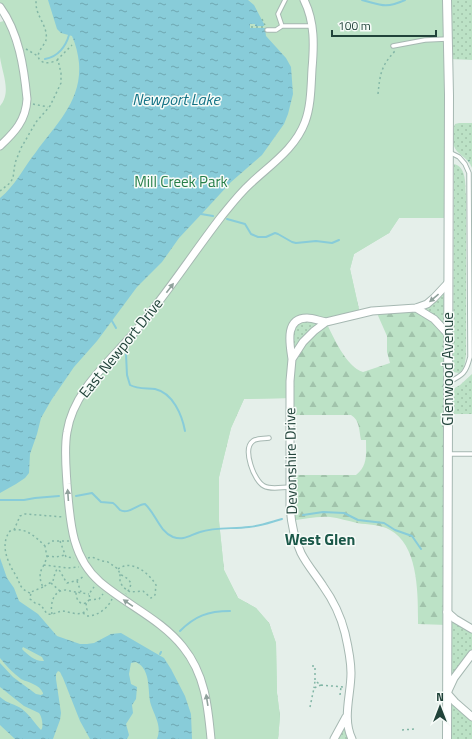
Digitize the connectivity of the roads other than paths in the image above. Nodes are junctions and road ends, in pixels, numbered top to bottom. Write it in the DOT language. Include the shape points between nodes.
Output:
graph roads {
  1 [pos="285,0"];
  2 [pos="304,0"];
  3 [pos="447,0"];
  4 [pos="0,7"];
  5 [pos="282,26"];
  6 [pos="312,26"];
  7 [pos="266,28"];
  8 [pos="448,39"];
  9 [pos="392,46"];
  10 [pos="0,146"];
  11 [pos="448,152"];
  12 [pos="448,283"];
  13 [pos="416,308"];
  14 [pos="326,322"];
  15 [pos="448,334"];
  16 [pos="292,359"];
  17 [pos="448,382"];
  18 [pos="269,438"];
  19 [pos="448,454"];
  20 [pos="472,454"];
  21 [pos="290,487"];
  22 [pos="447,612"];
  23 [pos="472,629"];
  24 [pos="472,654"];
  25 [pos="447,693"];
  26 [pos="346,716"];
  27 [pos="472,717"];
  28 [pos="211,739"];
  29 [pos="334,739"];
  30 [pos="352,739"];
  31 [pos="447,739"];
  1 -- 5 [label="lane" via="278,14"];
  2 -- 6 [label="street, East Newport Drive"];
  3 -- 8 [label="street, Glenwood Avenue"];
  4 -- 10 [label="street" via="8,20 18,48 27,103 21,124"];
  5 -- 6 [label="lane"];
  5 -- 7 [label="lane" via="276,30"];
  28 -- 6 [label="street, East Newport Drive, one-way" via="205,692 201,678 189,656 168,631 100,582 82,560 74,541 70,517 66,432 73,410 90,383 157,306 229,206 285,152 298,134 305,122 310,97"];
  8 -- 9 [label="lane"];
  8 -- 11 [label="street, Glenwood Avenue"];
  11 -- 12 [label="street, Glenwood Avenue"];
  11 -- 17 [label="lane" via="459,157 469,173 470,357 467,369 461,376"];
  12 -- 13 [label="street, Devonshire Drive, one-way" via="427,304"];
  12 -- 15 [label="street, Glenwood Avenue"];
  13 -- 14 [label="street, Devonshire Drive" via="372,311"];
  13 -- 15 [label="street" via="434,319"];
  14 -- 16 [label="street, Devonshire Drive" via="308,336"];
  14 -- 16 [label="street, Devonshire Drive" via="307,318 292,326 289,335"];
  15 -- 17 [label="street, Glenwood Avenue"];
  16 -- 21 [label="street, Devonshire Drive"];
  17 -- 19 [label="street, Glenwood Avenue"];
  18 -- 21 [label="lane" via="257,439 251,443 251,467 255,476 265,486"];
  19 -- 20 [label="lane"];
  19 -- 22 [label="street, Glenwood Avenue"];
  21 -- 26 [label="street, Devonshire Drive" via="291,521 298,547 308,567 332,600 345,632 351,672"];
  22 -- 23 [label="street"];
  22 -- 25 [label="street, Glenwood Avenue"];
  24 -- 25 [label="street" via="454,678"];
  25 -- 27 [label="street"];
  25 -- 31 [label="street, Glenwood Avenue"];
  26 -- 29 [label="street, Devonshire Drive"];
  26 -- 30 [label="street, Devonshire Drive"];
}
